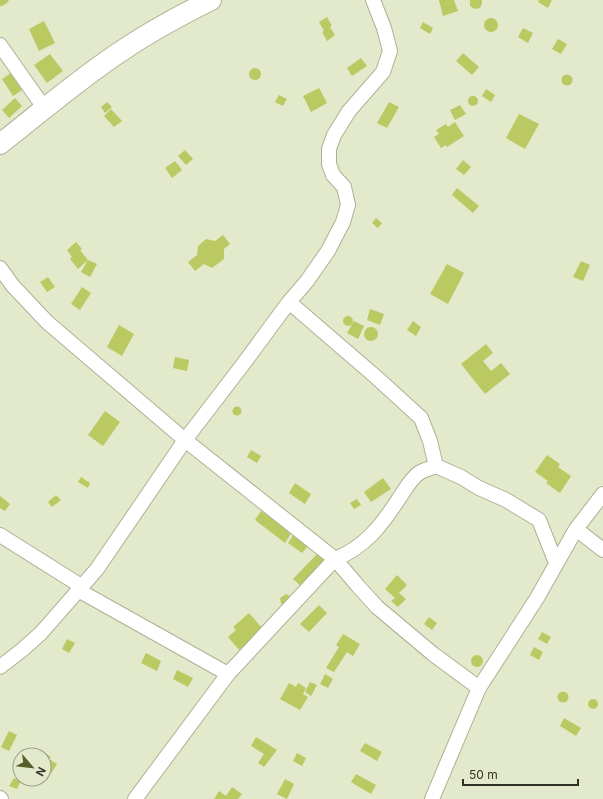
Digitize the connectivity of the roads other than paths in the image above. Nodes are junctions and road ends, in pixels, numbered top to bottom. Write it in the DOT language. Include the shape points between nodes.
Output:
graph roads {
  1 [pos="211,0"];
  2 [pos="373,0"];
  3 [pos="0,45"];
  4 [pos="45,108"];
  5 [pos="0,144"];
  6 [pos="0,268"];
  7 [pos="289,302"];
  8 [pos="185,440"];
  9 [pos="436,466"];
  10 [pos="603,494"];
  11 [pos="576,530"];
  12 [pos="0,534"];
  13 [pos="603,550"];
  14 [pos="335,559"];
  15 [pos="556,563"];
  16 [pos="79,588"];
  17 [pos="0,667"];
  18 [pos="228,674"];
  19 [pos="479,688"];
  20 [pos="135,799"];
  21 [pos="432,799"];
  1 -- 4 [label="street" via="123,50"];
  2 -- 7 [label="street" via="390,51 383,72 349,111 329,149 329,164 333,175 344,187 348,205 343,222 328,251"];
  3 -- 4 [label="street"];
  4 -- 5 [label="street"];
  6 -- 8 [label="street" via="13,286 47,322"];
  7 -- 8 [label="street"];
  7 -- 9 [label="street" via="421,418"];
  8 -- 14 [label="street"];
  8 -- 16 [label="street" via="97,569"];
  9 -- 14 [label="street" via="419,473 380,527 362,544"];
  9 -- 15 [label="street" via="506,500 539,520"];
  10 -- 11 [label="street"];
  11 -- 13 [label="street"];
  11 -- 15 [label="street"];
  12 -- 16 [label="street"];
  14 -- 18 [label="street"];
  14 -- 19 [label="street" via="377,607"];
  15 -- 19 [label="street" via="537,598"];
  16 -- 17 [label="street" via="41,633"];
  16 -- 18 [label="street"];
  18 -- 20 [label="street"];
  19 -- 21 [label="street"];
}
